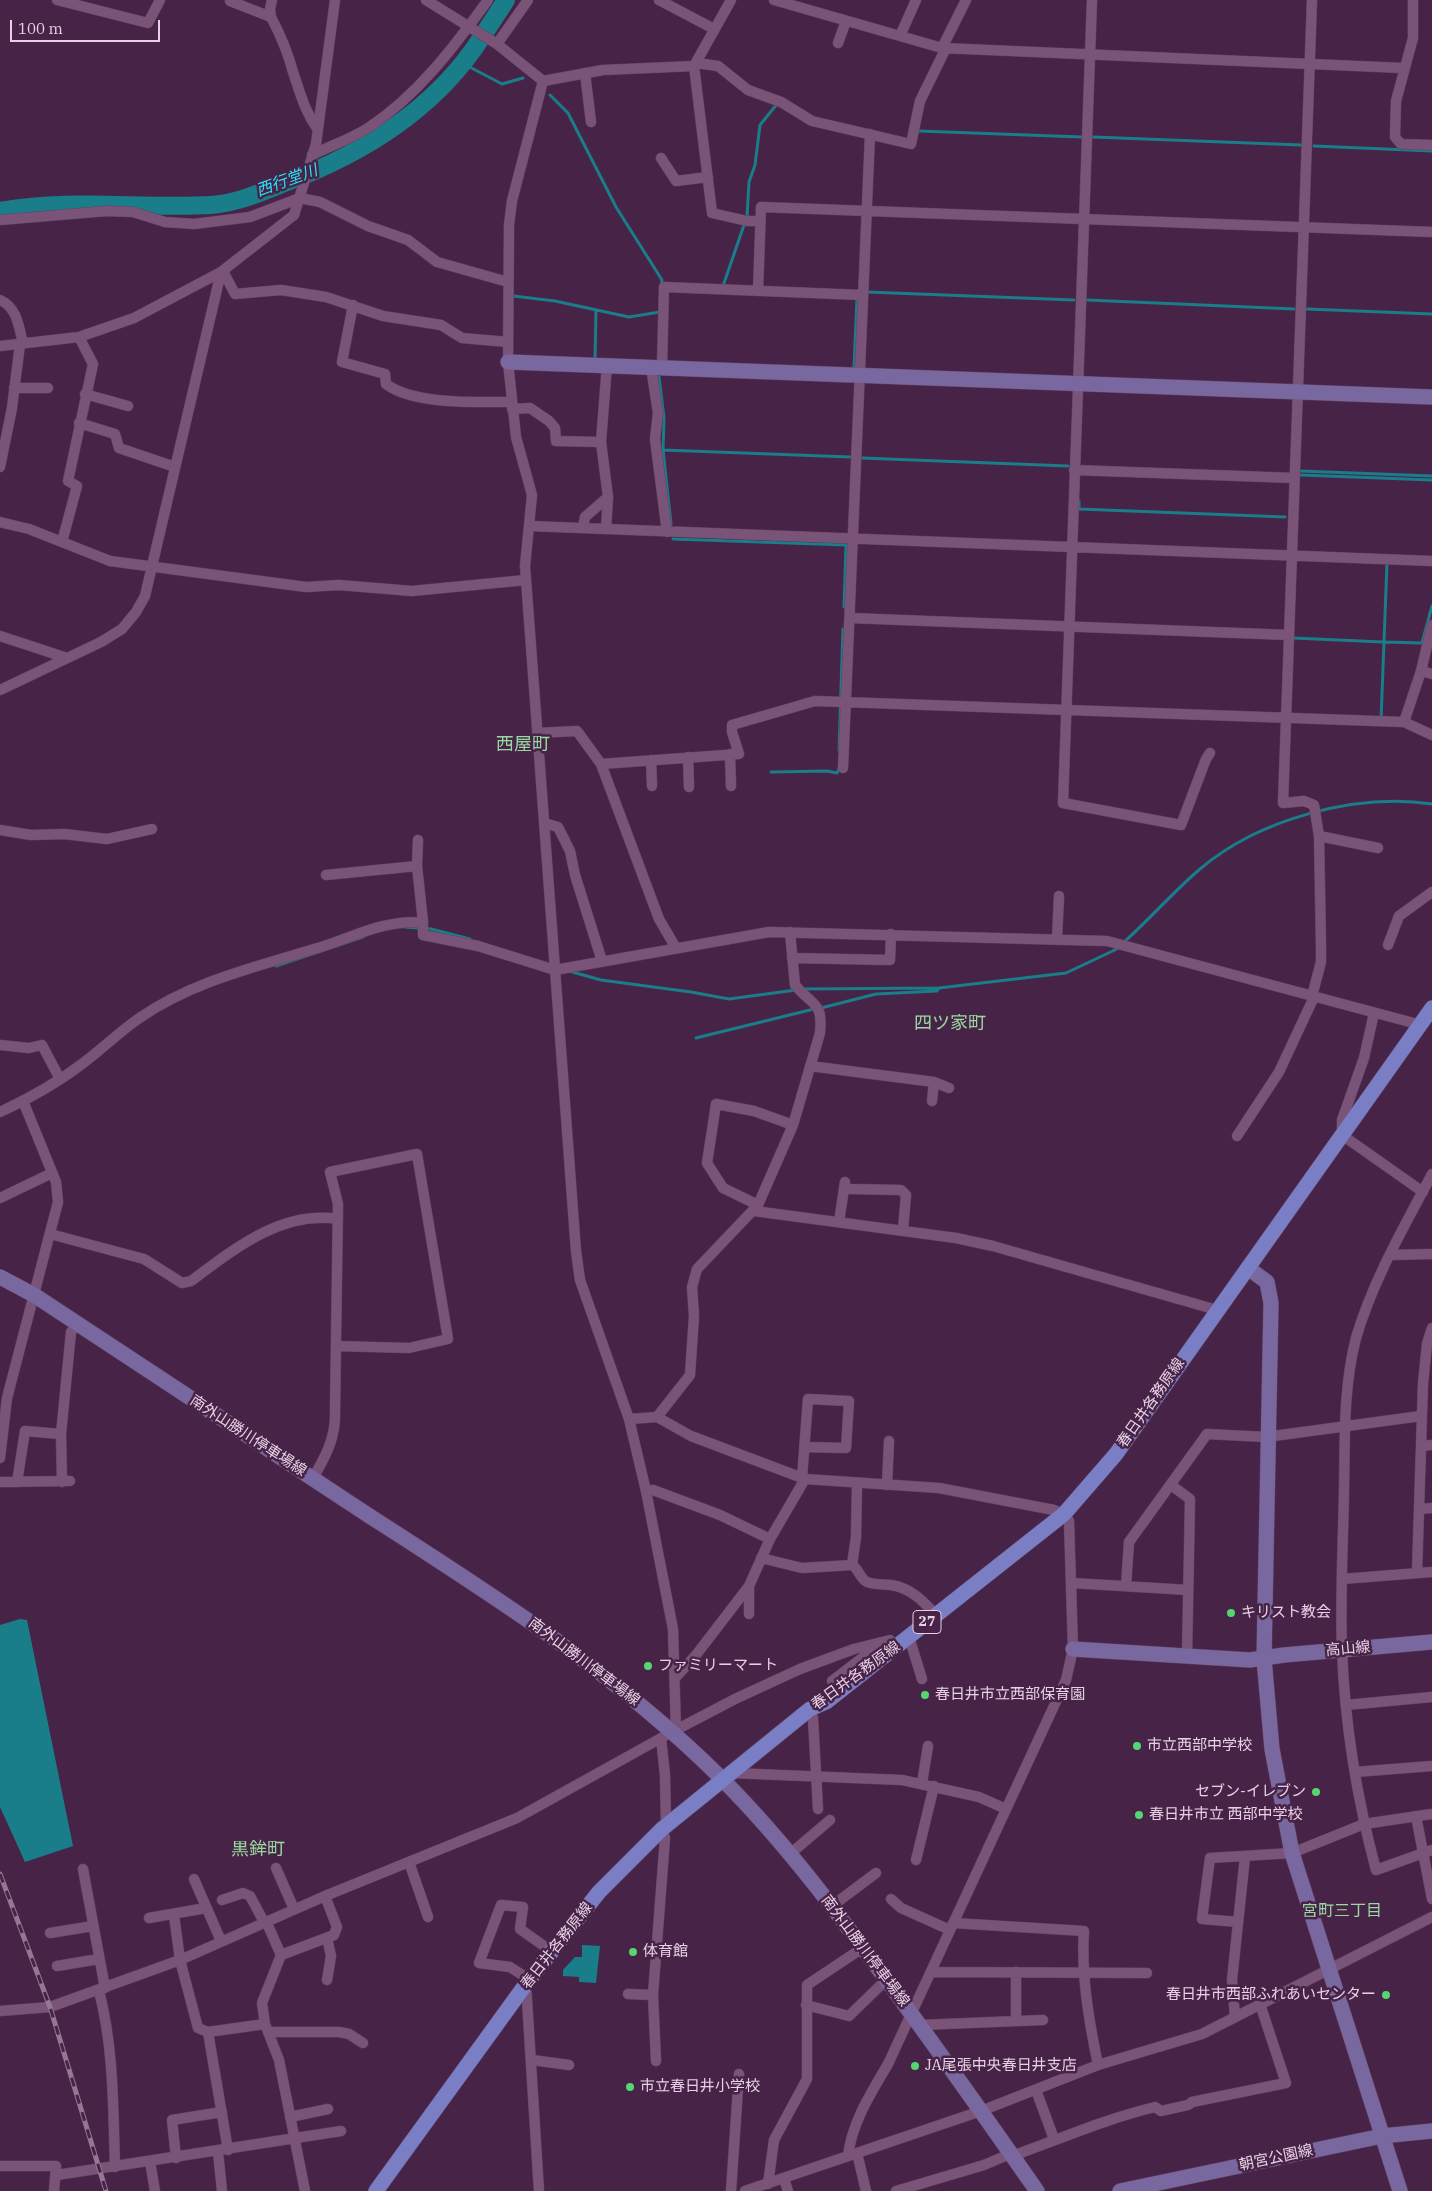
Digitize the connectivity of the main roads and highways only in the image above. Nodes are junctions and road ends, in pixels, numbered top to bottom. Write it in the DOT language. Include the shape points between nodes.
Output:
graph roads {
  1 [pos="1432,1008"];
  2 [pos="376,2191"];
  1 -- 2 [label="main road, 春日井各務原線 / 27" via="1116,1454 1064,1514 909,1637 889,1645 826,1702 810,1710 664,1827 599,1892 551,1951"];
}
